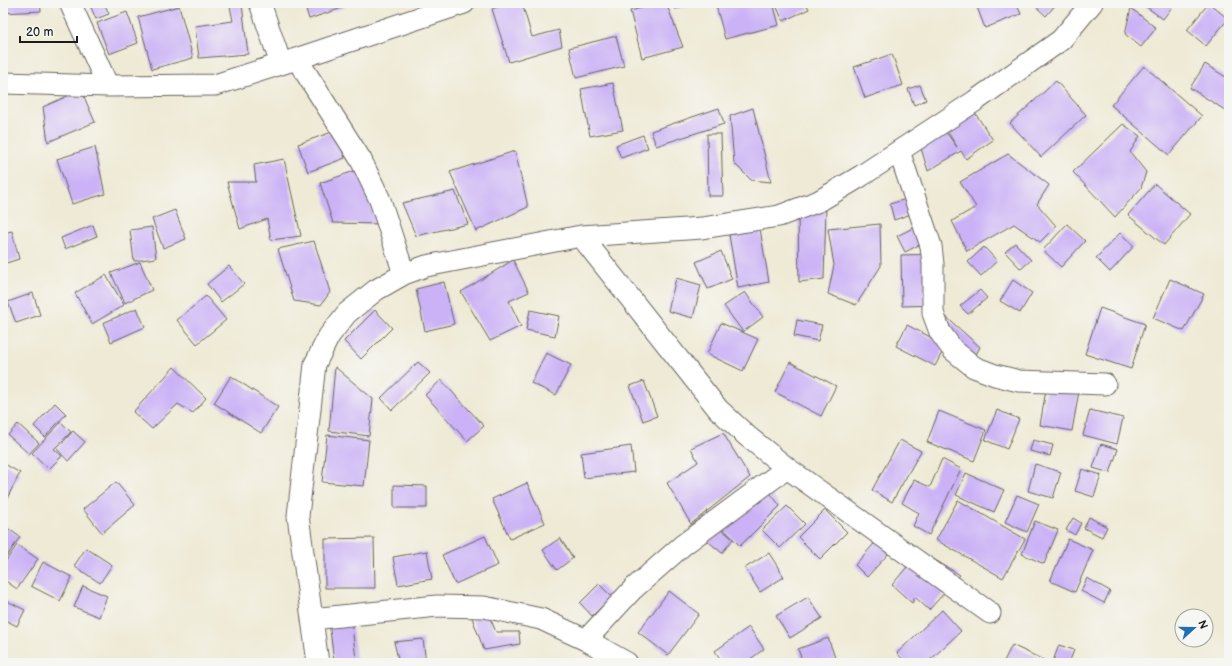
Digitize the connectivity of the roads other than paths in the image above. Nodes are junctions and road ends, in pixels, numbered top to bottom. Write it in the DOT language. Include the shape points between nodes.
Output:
graph roads {
  1 [pos="70,3"];
  2 [pos="260,3"];
  3 [pos="464,3"];
  4 [pos="1092,3"];
  5 [pos="289,62"];
  6 [pos="3,83"];
  7 [pos="108,86"];
  8 [pos="899,151"];
  9 [pos="581,236"];
  10 [pos="404,274"];
  11 [pos="1105,384"];
  12 [pos="787,468"];
  13 [pos="990,613"];
  14 [pos="312,619"];
  15 [pos="586,640"];
  16 [pos="318,663"];
  17 [pos="627,663"];
  1 -- 7 [label="street"];
  2 -- 5 [label="street"];
  3 -- 5 [label="street"];
  4 -- 8 [label="street" via="1061,40"];
  5 -- 7 [label="street" via="215,85"];
  5 -- 10 [label="street" via="361,160 380,200"];
  6 -- 7 [label="street"];
  8 -- 9 [label="street" via="819,201 779,216 702,228"];
  8 -- 11 [label="street" via="931,246 932,313 940,332 953,350 974,367 1019,381"];
  9 -- 10 [label="street" via="426,266"];
  9 -- 12 [label="street" via="718,409"];
  10 -- 14 [label="street" via="376,290 347,312 329,336 315,364 298,516"];
  12 -- 13 [label="street"];
  12 -- 15 [label="street" via="683,545 633,589"];
  14 -- 15 [label="street" via="437,606 484,607 541,620"];
  14 -- 16 [label="street"];
  15 -- 17 [label="street"];
}
